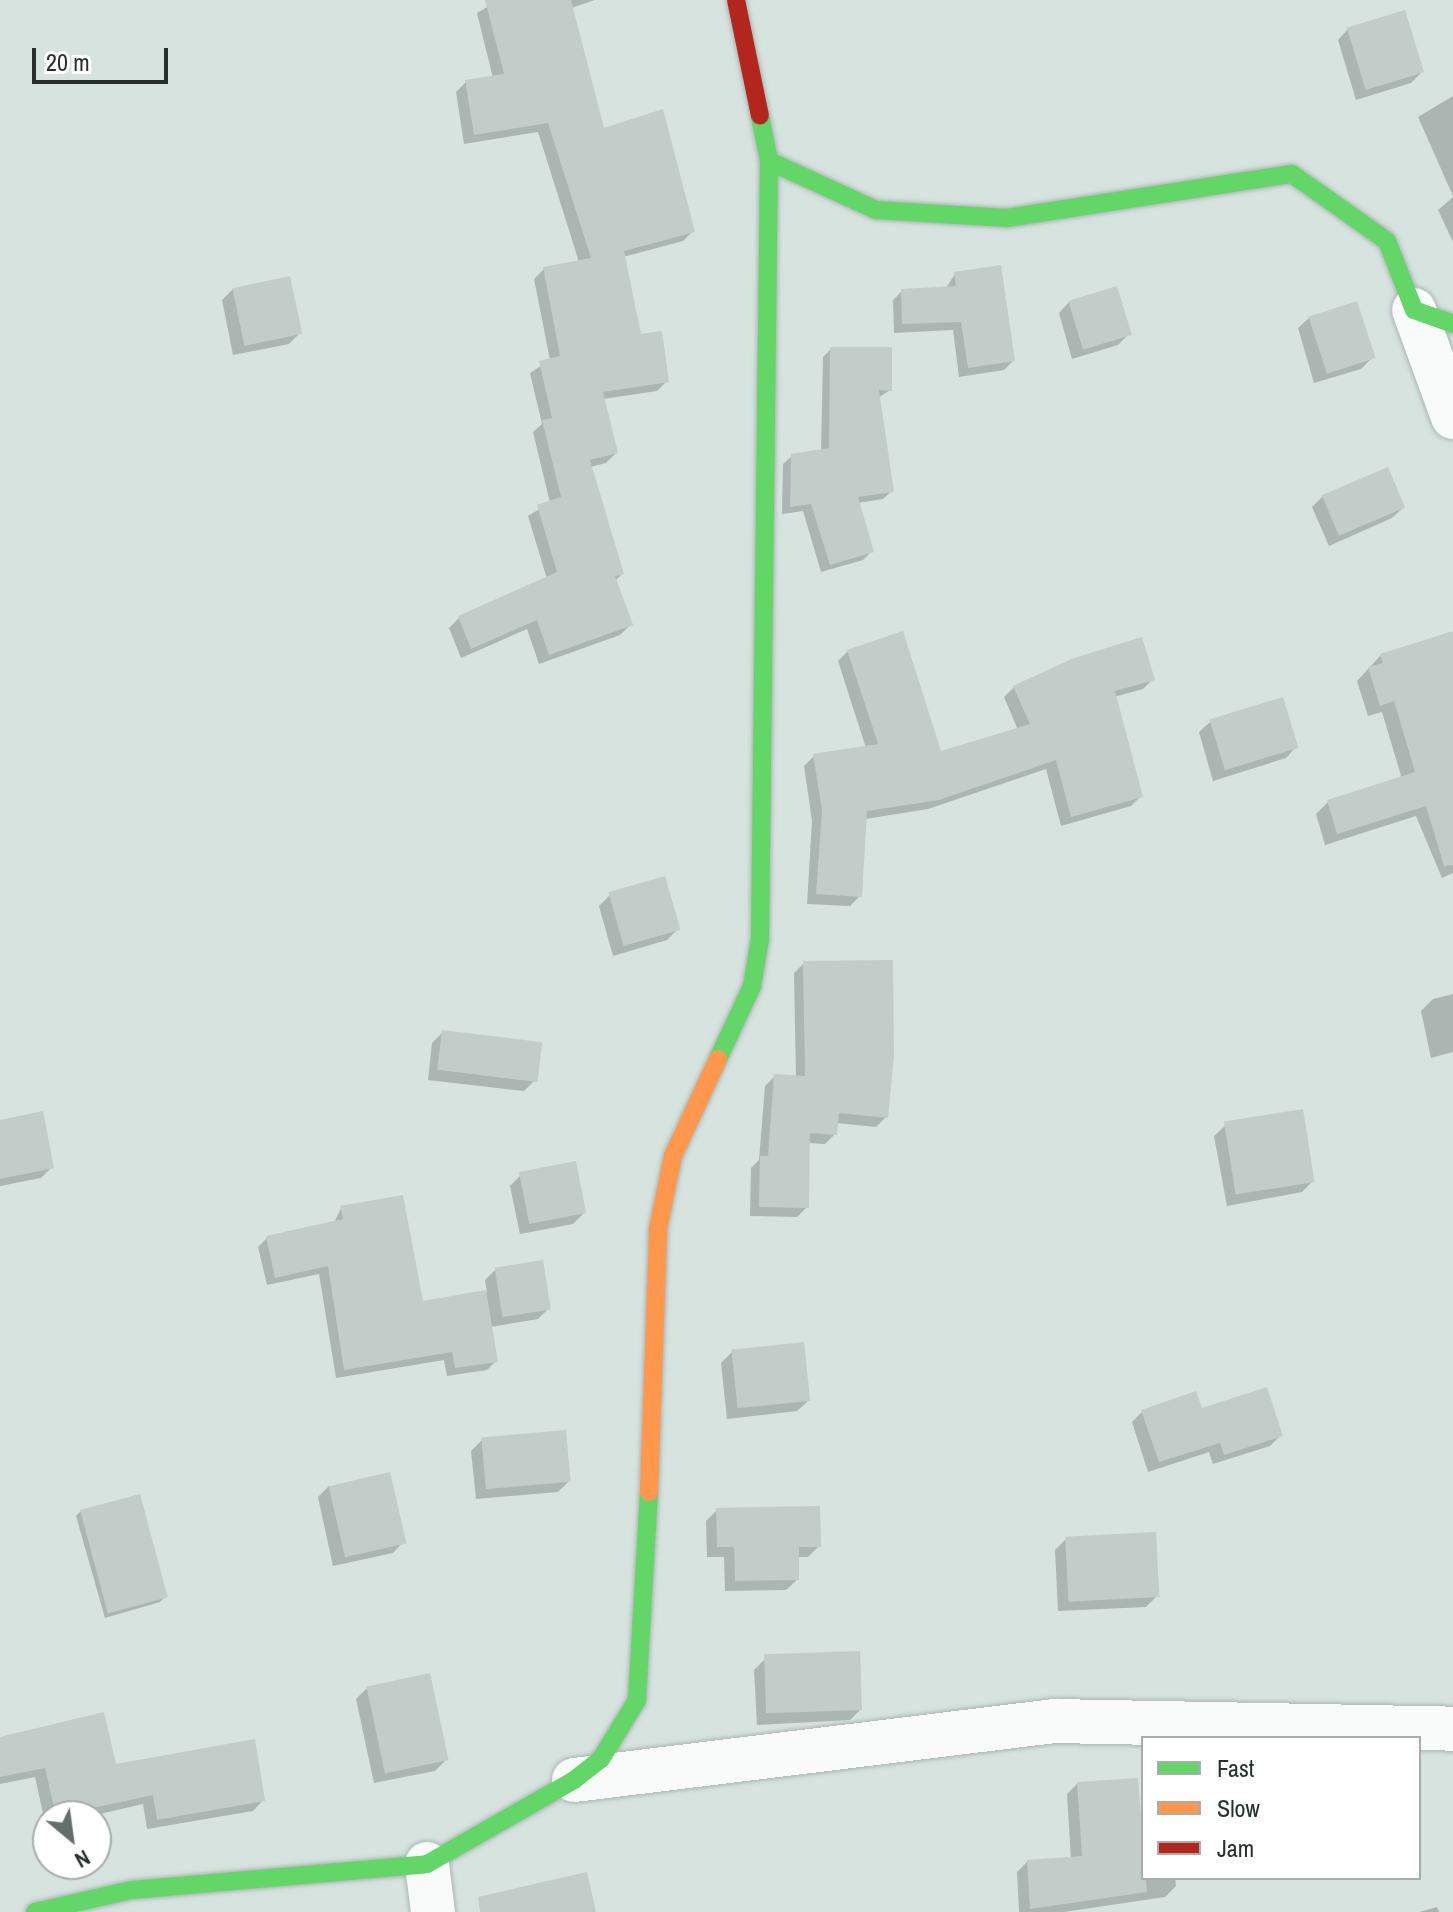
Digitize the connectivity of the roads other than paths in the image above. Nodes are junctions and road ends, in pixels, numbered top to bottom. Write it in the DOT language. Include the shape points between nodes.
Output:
graph roads {
  1 [pos="736,0"];
  2 [pos="769,161"];
  3 [pos="1433,317"];
  4 [pos="1453,417"];
  5 [pos="1453,1729"];
  6 [pos="574,1780"];
  7 [pos="427,1864"];
  8 [pos="35,1912"];
  9 [pos="433,1912"];
  1 -- 2 [label="main road"];
  2 -- 3 [label="main road" via="876,210 1007,218 1292,174 1387,241"];
  2 -- 6 [label="main road" via="760,939 752,986 673,1156 658,1229 643,1665 637,1700 601,1759"];
  3 -- 4 [label="street"];
  5 -- 6 [label="street" via="1054,1721"];
  6 -- 7 [label="main road"];
  7 -- 8 [label="main road" via="132,1890"];
  7 -- 9 [label="street"];
}
